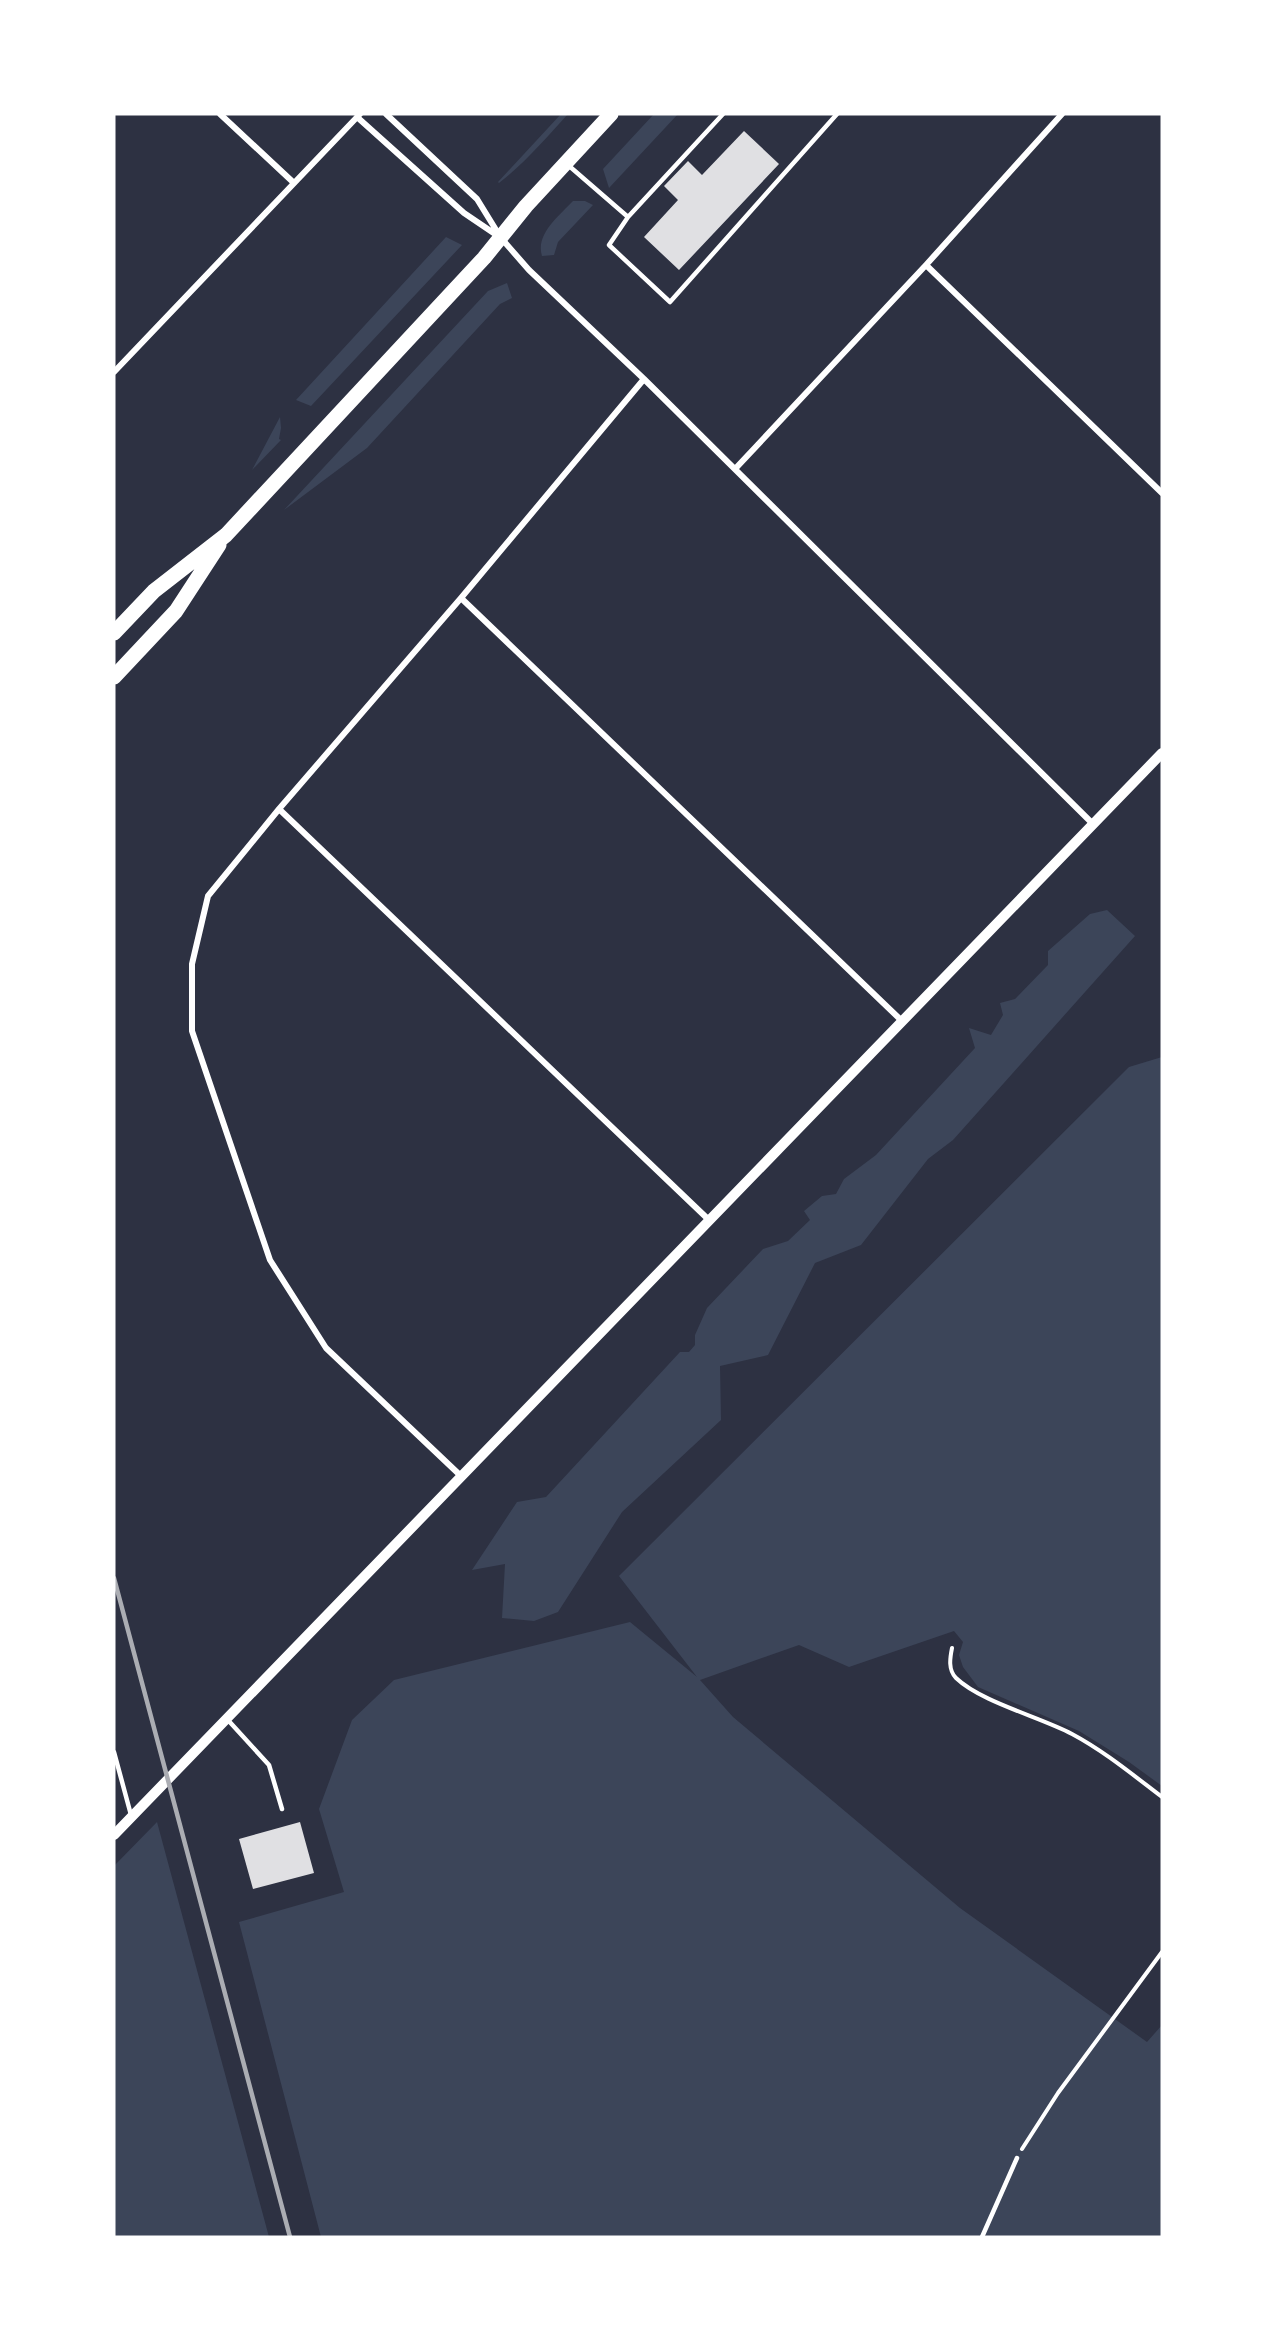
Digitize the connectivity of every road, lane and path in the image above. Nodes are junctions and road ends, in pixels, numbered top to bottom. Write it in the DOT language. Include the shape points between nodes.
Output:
graph roads {
  1 [pos="220,114"];
  2 [pos="386,114"];
  3 [pos="611,114"];
  4 [pos="723,114"];
  5 [pos="837,114"];
  6 [pos="1062,114"];
  7 [pos="358,116"];
  8 [pos="566,164"];
  9 [pos="294,183"];
  10 [pos="628,217"];
  11 [pos="501,238"];
  12 [pos="926,265"];
  13 [pos="114,372"];
  14 [pos="644,379"];
  15 [pos="735,469"];
  16 [pos="1162,494"];
  17 [pos="226,536"];
  18 [pos="461,598"];
  19 [pos="114,633"];
  20 [pos="114,677"];
  21 [pos="1162,753"];
  22 [pos="279,809"];
  23 [pos="1094,824"];
  24 [pos="903,1022"];
  25 [pos="710,1220"];
  26 [pos="462,1478"];
  27 [pos="952,1648"];
  28 [pos="227,1719"];
  29 [pos="114,1752"];
  30 [pos="1162,1797"];
  31 [pos="282,1809"];
  32 [pos="131,1817"];
  33 [pos="114,1835"];
  34 [pos="1162,1952"];
  35 [pos="1017,2158"];
  36 [pos="982,2237"];
  1 -- 9 [label="street"];
  2 -- 11 [label="street" via="477,199"];
  3 -- 8 [label="main road"];
  4 -- 10 [label="lane"];
  5 -- 10 [label="lane" via="670,302 609,245"];
  6 -- 12 [label="street"];
  7 -- 9 [label="street"];
  7 -- 11 [label="street" via="464,213"];
  8 -- 10 [label="lane"];
  8 -- 11 [label="main road"];
  9 -- 13 [label="street"];
  11 -- 14 [label="street" via="529,270"];
  11 -- 17 [label="main road"];
  12 -- 15 [label="street"];
  12 -- 16 [label="street"];
  14 -- 15 [label="street"];
  14 -- 18 [label="street"];
  15 -- 23 [label="street"];
  17 -- 19 [label="main road" via="154,591"];
  17 -- 20 [label="main road" via="176,611"];
  18 -- 22 [label="street"];
  18 -- 24 [label="street"];
  21 -- 23 [label="street"];
  22 -- 25 [label="street"];
  22 -- 26 [label="street" via="208,896 192,964 192,1031 270,1260 326,1348"];
  23 -- 24 [label="street"];
  24 -- 25 [label="street"];
  25 -- 26 [label="street"];
  26 -- 28 [label="street"];
  27 -- 30 [label="path" via="949,1662 954,1676 970,1689 1071,1734 1116,1761"];
  28 -- 31 [label="lane" via="269,1765"];
  28 -- 32 [label="street"];
  29 -- 32 [label="lane"];
  32 -- 33 [label="street"];
  34 -- 35 [label="path" via="1058,2093"];
  35 -- 36 [label="lane"];
}
